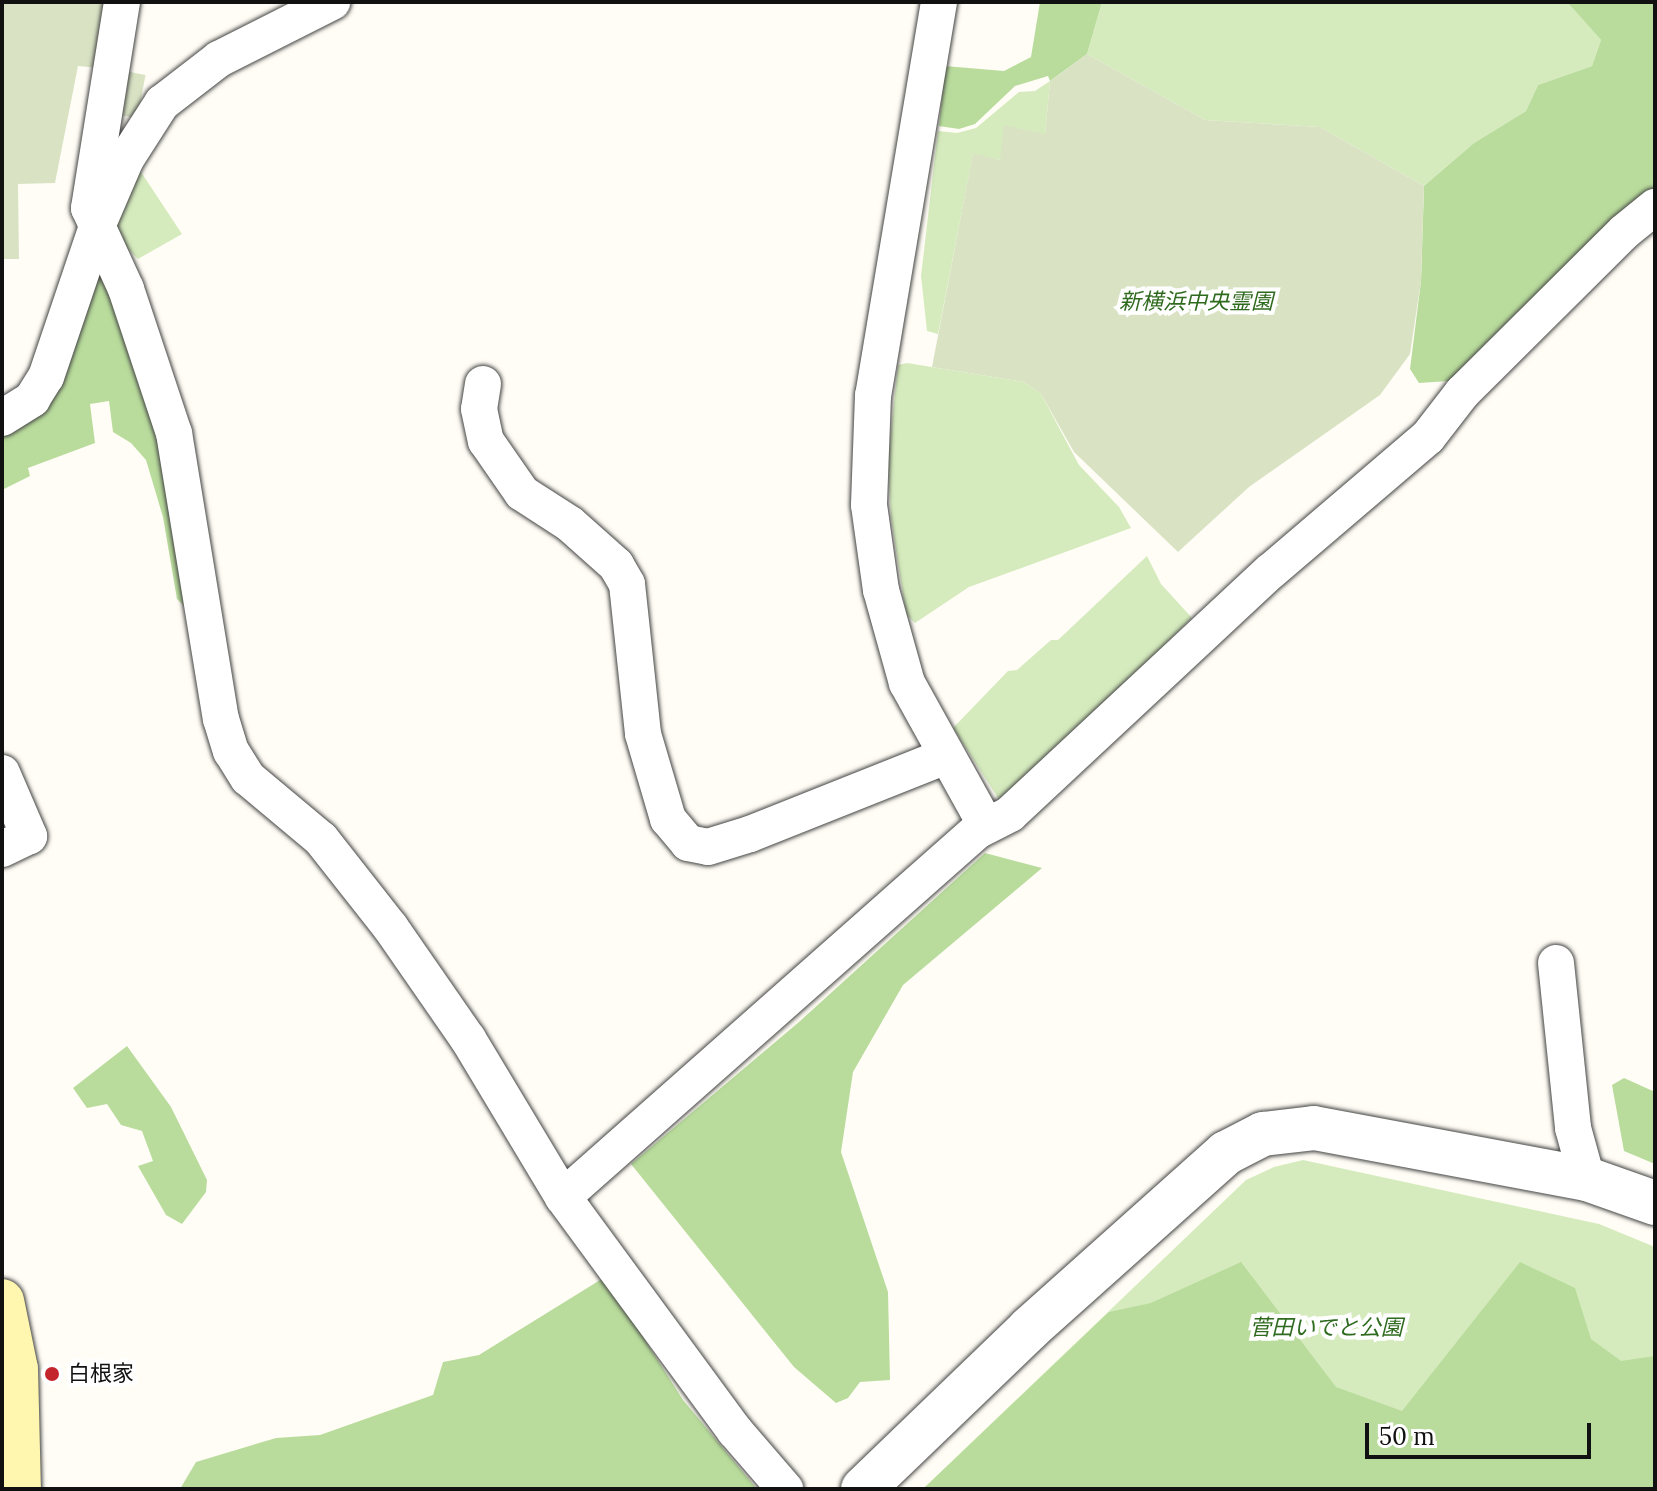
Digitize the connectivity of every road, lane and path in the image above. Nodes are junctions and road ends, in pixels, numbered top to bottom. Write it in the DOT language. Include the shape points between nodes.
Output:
graph roads {
  1 [pos="122,2"];
  2 [pos="332,2"];
  3 [pos="939,2"];
  4 [pos="1655,207"];
  5 [pos="96,229"];
  6 [pos="483,384"];
  7 [pos="2,418"];
  8 [pos="946,756"];
  9 [pos="2,773"];
  10 [pos="985,824"];
  11 [pos="2,849"];
  12 [pos="1556,963"];
  13 [pos="1587,1179"];
  14 [pos="563,1197"];
  15 [pos="1655,1203"];
  16 [pos="2,1301"];
  17 [pos="19,1489"];
  18 [pos="785,1489"];
  19 [pos="863,1489"];
  1 -- 5 [label="street" via="89,191"];
  2 -- 5 [label="street" via="219,59 162,103 126,159"];
  3 -- 8 [label="street" via="873,395 869,505 881,590 907,683"];
  4 -- 10 [label="street" via="1462,393 1428,437 1271,571 1010,814"];
  5 -- 7 [label="street" via="46,377 32,399"];
  5 -- 14 [label="street" via="126,289 174,433 221,719 231,751 248,778 321,839 391,928 468,1039"];
  6 -- 8 [label="street" via="479,409 486,441 522,493 570,524 616,565 627,584 643,734 668,819 688,843 708,847 750,834"];
  8 -- 10 [label="street"];
  9 -- 11 [label="street" via="29,836"];
  10 -- 14 [label="street"];
  12 -- 13 [label="street" via="1573,1128"];
  13 -- 15 [label="street"];
  13 -- 19 [label="street" via="1314,1128 1263,1134 1214,1164 1029,1329"];
  14 -- 18 [label="street" via="735,1431"];
  16 -- 17 [label="main road" via="16,1369"];
}
